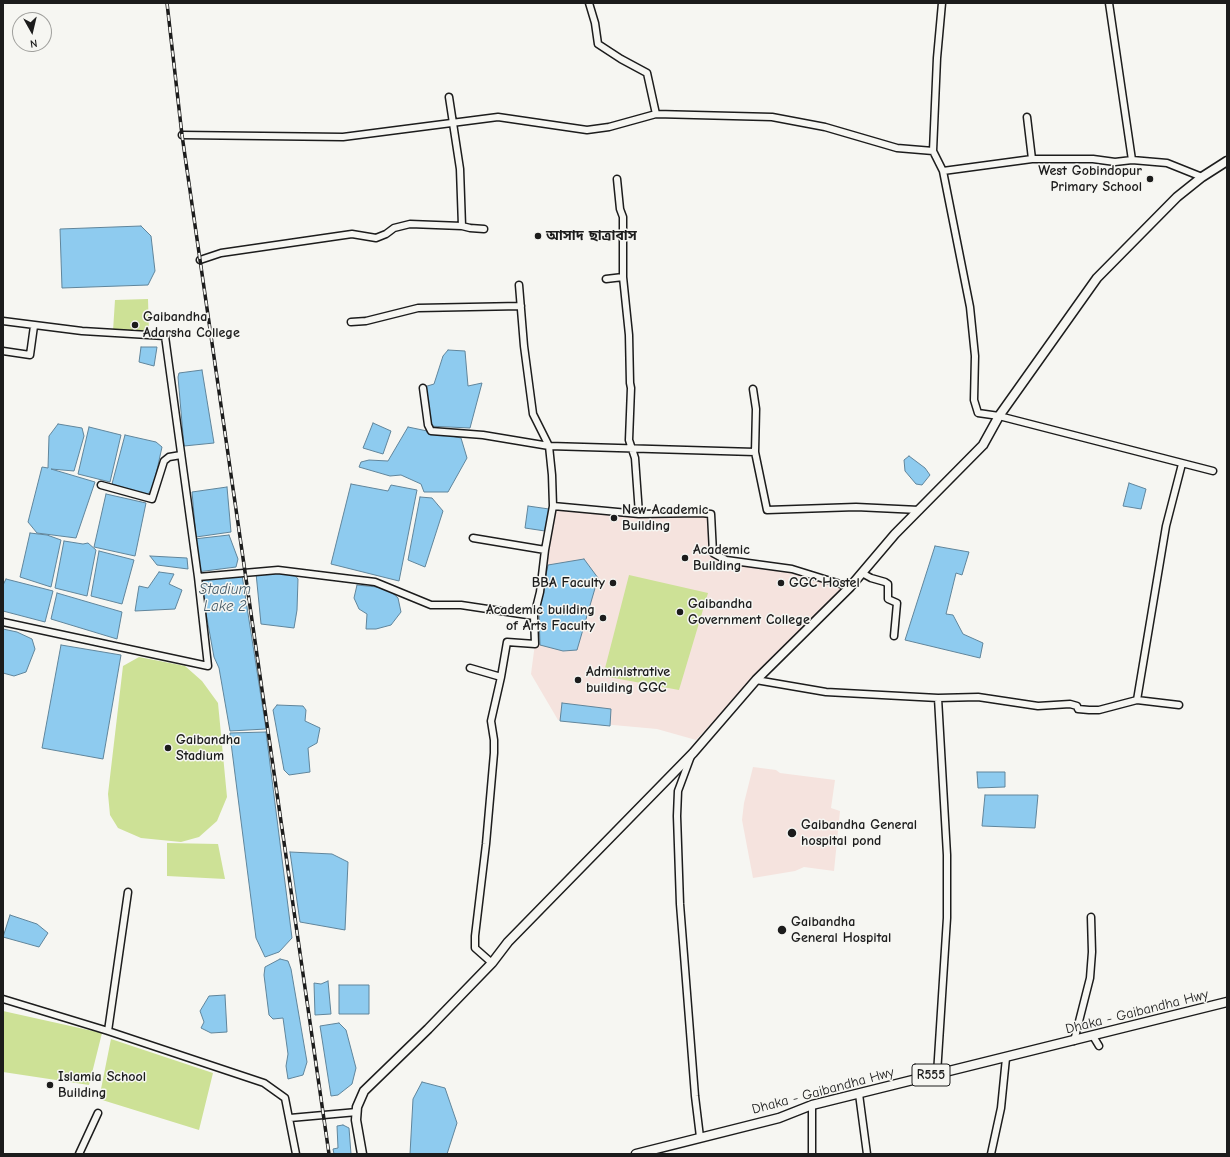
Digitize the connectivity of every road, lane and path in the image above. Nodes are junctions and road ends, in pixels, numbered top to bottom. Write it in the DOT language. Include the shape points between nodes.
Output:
graph roads {
  1 [pos="588,3"];
  2 [pos="942,3"];
  3 [pos="1109,3"];
  4 [pos="449,97"];
  5 [pos="656,114"];
  6 [pos="1027,117"];
  7 [pos="454,124"];
  8 [pos="182,135"];
  9 [pos="933,151"];
  10 [pos="1032,160"];
  11 [pos="1132,160"];
  12 [pos="1227,161"];
  13 [pos="943,171"];
  14 [pos="1202,177"];
  15 [pos="617,179"];
  16 [pos="462,226"];
  17 [pos="484,229"];
  18 [pos="200,260"];
  19 [pos="623,277"];
  20 [pos="606,279"];
  21 [pos="520,285"];
  22 [pos="520,306"];
  23 [pos="3,321"];
  24 [pos="351,322"];
  25 [pos="34,326"];
  26 [pos="3,351"];
  27 [pos="423,388"];
  28 [pos="753,389"];
  29 [pos="999,416"];
  30 [pos="549,446"];
  31 [pos="632,450"];
  32 [pos="755,452"];
  33 [pos="181,455"];
  34 [pos="1182,464"];
  35 [pos="1213,471"];
  36 [pos="101,485"];
  37 [pos="553,506"];
  38 [pos="919,510"];
  39 [pos="639,514"];
  40 [pos="473,538"];
  41 [pos="546,550"];
  42 [pos="862,573"];
  43 [pos="198,577"];
  44 [pos="850,587"];
  45 [pos="534,616"];
  46 [pos="3,622"];
  47 [pos="894,636"];
  48 [pos="470,668"];
  49 [pos="501,676"];
  50 [pos="756,680"];
  51 [pos="938,698"];
  52 [pos="1137,700"];
  53 [pos="1179,704"];
  54 [pos="693,753"];
  55 [pos="128,892"];
  56 [pos="1091,917"];
  57 [pos="492,963"];
  58 [pos="3,999"];
  59 [pos="1227,1002"];
  60 [pos="108,1031"];
  61 [pos="1093,1036"];
  62 [pos="1074,1041"];
  63 [pos="1099,1046"];
  64 [pos="1006,1058"];
  65 [pos="938,1074"];
  66 [pos="859,1094"];
  67 [pos="812,1105"];
  68 [pos="357,1112"];
  69 [pos="98,1113"];
  70 [pos="290,1118"];
  71 [pos="700,1138"];
  72 [pos="79,1154"];
  73 [pos="295,1154"];
  74 [pos="362,1154"];
  75 [pos="636,1154"];
  76 [pos="812,1154"];
  77 [pos="868,1154"];
  78 [pos="992,1154"];
  1 -- 5 [label="street" via="595,23 598,44 647,73"];
  2 -- 9 [label="street"];
  3 -- 11 [label="street"];
  4 -- 7 [label="street"];
  5 -- 7 [label="street" via="609,127 587,130 498,117"];
  5 -- 9 [label="street" via="772,116 825,127 897,148"];
  6 -- 10 [label="street"];
  7 -- 8 [label="street" via="343,137"];
  7 -- 16 [label="street"];
  9 -- 13 [label="street"];
  10 -- 11 [label="street"];
  10 -- 13 [label="street"];
  11 -- 14 [label="street" via="1168,163"];
  12 -- 14 [label="main road"];
  13 -- 29 [label="street" via="970,306 975,356 974,400 978,413"];
  14 -- 29 [label="main road" via="1177,197 1097,278"];
  15 -- 19 [label="street" via="623,217"];
  16 -- 17 [label="street"];
  16 -- 18 [label="street" via="410,224 394,228 376,238 352,234 221,253"];
  19 -- 20 [label="street"];
  19 -- 31 [label="street" via="629,335 629,440"];
  21 -- 22 [label="street"];
  22 -- 24 [label="street" via="418,308 366,321"];
  22 -- 30 [label="street" via="533,414"];
  23 -- 25 [label="street"];
  25 -- 26 [label="street" via="30,355"];
  25 -- 33 [label="street" via="165,336"];
  27 -- 30 [label="street" via="431,431 483,435"];
  28 -- 32 [label="street" via="756,409"];
  29 -- 34 [label="street"];
  29 -- 38 [label="main road" via="984,445"];
  30 -- 31 [label="street"];
  30 -- 37 [label="street"];
  31 -- 32 [label="street"];
  31 -- 39 [label="street" via="635,458"];
  32 -- 38 [label="street" via="767,510 856,507"];
  33 -- 36 [label="street" via="169,457 164,461 152,499"];
  33 -- 43 [label="street"];
  34 -- 35 [label="street"];
  34 -- 52 [label="street" via="1166,526"];
  37 -- 39 [label="street"];
  37 -- 41 [label="street"];
  38 -- 42 [label="main road"];
  39 -- 44 [label="street" via="711,514 712,554 726,560 792,569"];
  40 -- 41 [label="street"];
  41 -- 45 [label="street"];
  42 -- 44 [label="main road"];
  42 -- 47 [label="street" via="886,582 888,599 898,603"];
  43 -- 45 [label="street" via="278,570 375,582 431,605 461,605"];
  43 -- 46 [label="street" via="208,666"];
  44 -- 50 [label="main road"];
  45 -- 49 [label="street" via="535,644 507,642"];
  48 -- 49 [label="street"];
  49 -- 57 [label="street" via="491,721 494,753 475,936 475,948"];
  50 -- 51 [label="street" via="826,692"];
  50 -- 54 [label="main road"];
  51 -- 52 [label="street" via="978,697 1038,706 1070,704 1077,706 1078,709 1089,710 1099,710"];
  51 -- 65 [label="street" via="947,855 947,918"];
  52 -- 53 [label="street"];
  54 -- 57 [label="main road" via="508,942"];
  54 -- 71 [label="street" via="678,790 676,816 680,904"];
  55 -- 60 [label="street"];
  56 -- 62 [label="street" via="1090,978"];
  57 -- 68 [label="main road" via="364,1091"];
  58 -- 60 [label="street"];
  59 -- 61 [label="main road, Dhaka - Gaibandha Hwy / R555"];
  60 -- 70 [label="street" via="264,1083 285,1098"];
  61 -- 62 [label="main road, Dhaka - Gaibandha Hwy / R555"];
  61 -- 63 [label="street"];
  62 -- 64 [label="main road, Dhaka - Gaibandha Hwy / R555"];
  64 -- 65 [label="main road, Dhaka - Gaibandha Hwy / R555"];
  64 -- 78 [label="street" via="1001,1108"];
  65 -- 66 [label="main road, Dhaka - Gaibandha Hwy / R555"];
  66 -- 67 [label="main road, Dhaka - Gaibandha Hwy / R555"];
  66 -- 77 [label="street"];
  67 -- 71 [label="main road, Dhaka - Gaibandha Hwy / R555" via="779,1118"];
  67 -- 76 [label="street"];
  68 -- 70 [label="street" via="323,1113"];
  68 -- 74 [label="main road"];
  69 -- 72 [label="street"];
  70 -- 73 [label="street"];
  71 -- 75 [label="main road, Dhaka - Gaibandha Hwy / R555"];
}
